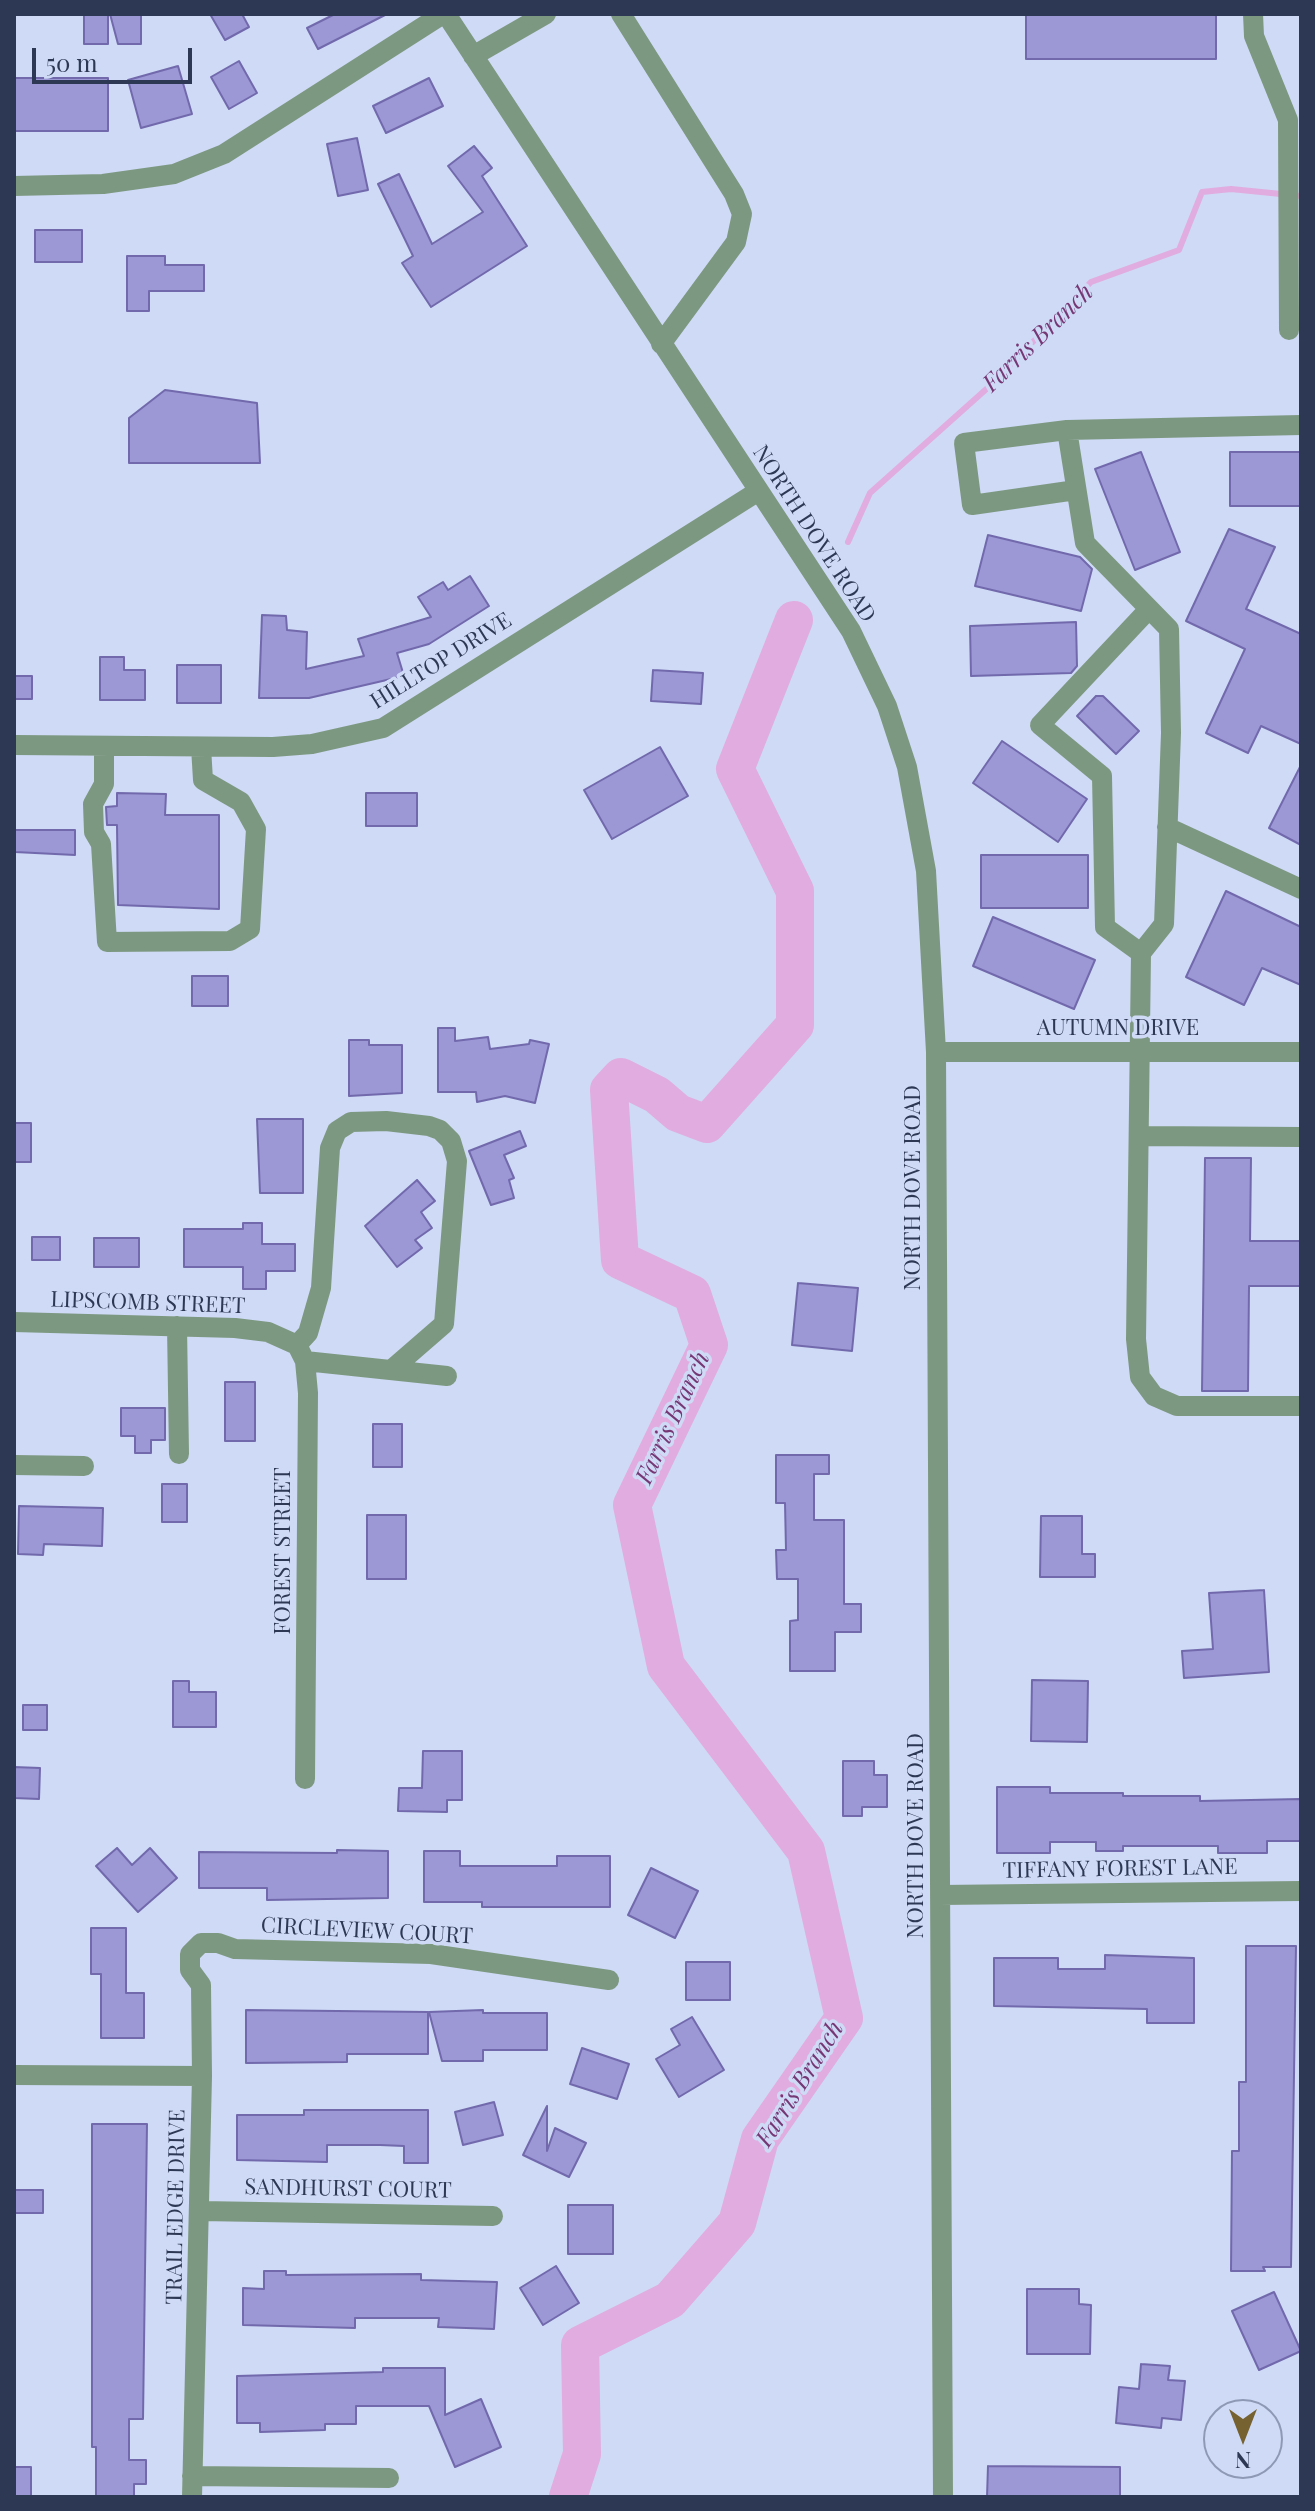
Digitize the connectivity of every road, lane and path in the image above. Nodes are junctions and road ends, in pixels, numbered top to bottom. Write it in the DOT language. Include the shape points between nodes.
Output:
graph roads {
  1 [pos="445,14"];
  2 [pos="546,14"];
  3 [pos="621,14"];
  4 [pos="1253,14"];
  5 [pos="473,56"];
  6 [pos="14,186"];
  7 [pos="1289,330"];
  8 [pos="661,344"];
  9 [pos="1301,425"];
  10 [pos="1067,430"];
  11 [pos="1076,490"];
  12 [pos="757,492"];
  13 [pos="1149,609"];
  14 [pos="14,745"];
  15 [pos="104,746"];
  16 [pos="201,747"];
  17 [pos="1167,827"];
  18 [pos="1301,889"];
  19 [pos="1141,953"];
  20 [pos="936,1052"];
  21 [pos="1139,1052"];
  22 [pos="1301,1052"];
  23 [pos="1141,1136"];
  24 [pos="1301,1137"];
  25 [pos="14,1322"];
  26 [pos="177,1326"];
  27 [pos="294,1347"];
  28 [pos="391,1370"];
  29 [pos="447,1376"];
  30 [pos="1301,1406"];
  31 [pos="179,1454"];
  32 [pos="14,1465"];
  33 [pos="84,1466"];
  34 [pos="305,1779"];
  35 [pos="1301,1891"];
  36 [pos="940,1895"];
  37 [pos="218,1943"];
  38 [pos="609,1980"];
  39 [pos="14,2075"];
  40 [pos="202,2076"];
  41 [pos="201,2211"];
  42 [pos="493,2216"];
  43 [pos="192,2476"];
  44 [pos="389,2478"];
  45 [pos="192,2497"];
  46 [pos="943,2497"];
  1 -- 5 [label="street, NORTH DOVE ROAD"];
  1 -- 6 [label="street" via="224,154 174,174 103,184"];
  2 -- 5 [label="street"];
  3 -- 8 [label="street" via="742,214 736,242"];
  4 -- 7 [label="street" via="1254,36 1282,99 1289,143"];
  5 -- 8 [label="street, NORTH DOVE ROAD"];
  8 -- 12 [label="street, NORTH DOVE ROAD"];
  9 -- 10 [label="street"];
  10 -- 11 [label="street"];
  10 -- 11 [label="street" via="964,443 972,505"];
  11 -- 13 [label="street" via="1085,543"];
  12 -- 16 [label="street, HILLTOP DRIVE" via="383,728 312,744"];
  12 -- 20 [label="street, NORTH DOVE ROAD" via="798,545 851,631 887,706 907,767 926,871"];
  13 -- 17 [label="street" via="1169,629"];
  13 -- 19 [label="street" via="1040,725 1102,776 1105,927"];
  14 -- 15 [label="street, HILLTOP DRIVE"];
  15 -- 16 [label="street, HILLTOP DRIVE"];
  15 -- 16 [label="street" via="104,784 93,804 107,942 230,941 250,929 256,829 241,802 203,780"];
  17 -- 18 [label="street"];
  17 -- 19 [label="street" via="1164,924"];
  19 -- 21 [label="street"];
  20 -- 21 [label="street, AUTUMN DRIVE"];
  20 -- 36 [label="street, NORTH DOVE ROAD"];
  21 -- 22 [label="street, AUTUMN DRIVE"];
  21 -- 23 [label="street"];
  23 -- 24 [label="street"];
  23 -- 30 [label="street" via="1136,1339 1140,1377 1154,1396 1177,1406"];
  25 -- 26 [label="street, LIPSCOMB STREET"];
  26 -- 27 [label="street, LIPSCOMB STREET" via="235,1328"];
  26 -- 31 [label="street"];
  27 -- 28 [label="street, LIPSCOMB STREET"];
  27 -- 28 [label="street" via="308,1333 321,1288 330,1148 337,1131 351,1122 429,1126 451,1141 457,1161 444,1324"];
  27 -- 34 [label="street, FOREST STREET"];
  28 -- 29 [label="street, LIPSCOMB STREET"];
  32 -- 33 [label="street"];
  35 -- 36 [label="street, TIFFANY FOREST LANE"];
  36 -- 46 [label="street, NORTH DOVE ROAD"];
  37 -- 38 [label="street, CIRCLEVIEW COURT" via="235,1949 431,1954"];
  37 -- 40 [label="street, TRAIL EDGE DRIVE" via="201,1943 190,1954 190,1970 201,1985"];
  39 -- 40 [label="street"];
  40 -- 41 [label="street, TRAIL EDGE DRIVE"];
  41 -- 42 [label="street, SANDHURST COURT"];
  41 -- 43 [label="street, TRAIL EDGE DRIVE"];
  43 -- 44 [label="street"];
  43 -- 45 [label="street, TRAIL EDGE DRIVE"];
}
